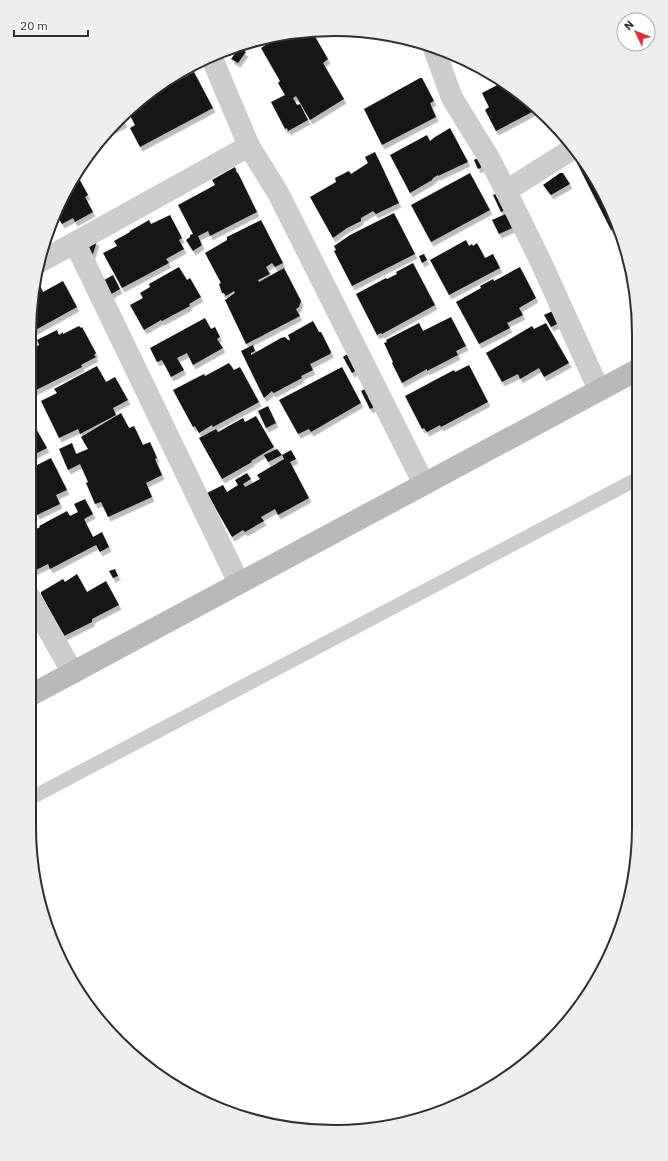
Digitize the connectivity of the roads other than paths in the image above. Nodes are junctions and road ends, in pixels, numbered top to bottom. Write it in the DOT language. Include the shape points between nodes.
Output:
graph roads {
  1 [pos="436,54"];
  2 [pos="213,62"];
  3 [pos="249,146"];
  4 [pos="569,151"];
  5 [pos="506,191"];
  6 [pos="75,243"];
  7 [pos="46,259"];
  8 [pos="632,373"];
  9 [pos="599,390"];
  10 [pos="632,482"];
  11 [pos="424,484"];
  12 [pos="239,583"];
  13 [pos="36,608"];
  14 [pos="73,673"];
  15 [pos="36,692"];
  16 [pos="36,795"];
  1 -- 5 [label="street" via="452,98"];
  2 -- 3 [label="street"];
  3 -- 6 [label="street"];
  3 -- 11 [label="street" via="278,193"];
  4 -- 5 [label="street"];
  5 -- 9 [label="street"];
  6 -- 7 [label="street"];
  6 -- 12 [label="street"];
  8 -- 9 [label="main road"];
  9 -- 11 [label="main road"];
  10 -- 16 [label="lane"];
  11 -- 12 [label="main road"];
  12 -- 14 [label="main road"];
  13 -- 14 [label="street"];
  14 -- 15 [label="main road"];
}
